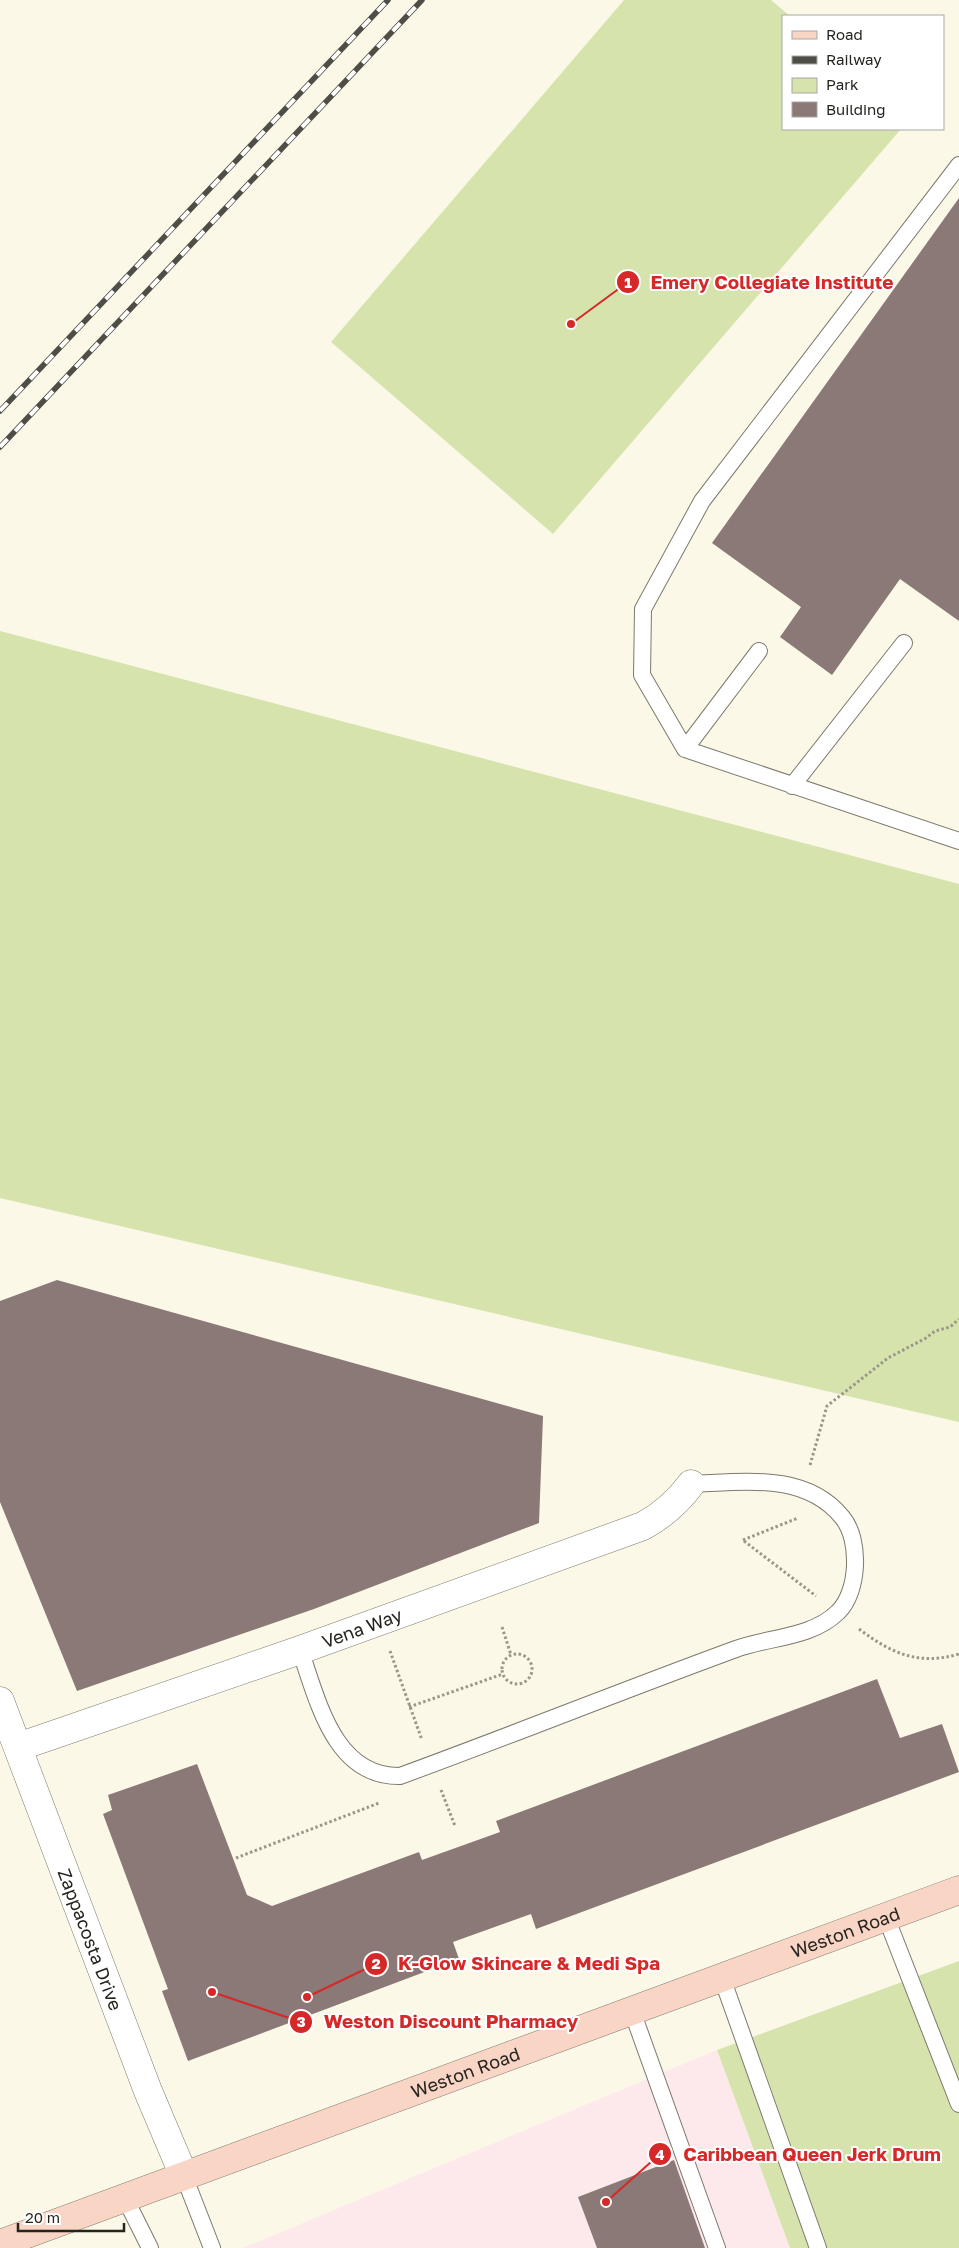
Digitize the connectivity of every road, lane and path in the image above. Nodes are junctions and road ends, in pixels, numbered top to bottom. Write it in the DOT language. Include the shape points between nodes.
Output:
graph roads {
  1 [pos="959,165"];
  2 [pos="904,643"];
  3 [pos="760,652"];
  4 [pos="686,750"];
  5 [pos="792,786"];
  6 [pos="959,841"];
  7 [pos="959,1319"];
  8 [pos="821,1428"];
  9 [pos="691,1484"];
  10 [pos="378,1620"];
  11 [pos="502,1627"];
  12 [pos="300,1650"];
  13 [pos="511,1655"];
  14 [pos="503,1674"];
  15 [pos="0,1701"];
  16 [pos="409,1707"];
  17 [pos="18,1747"];
  18 [pos="431,1765"];
  19 [pos="379,1803"];
  20 [pos="455,1826"];
  21 [pos="236,1858"];
  22 [pos="959,1890"];
  23 [pos="886,1917"];
  24 [pos="722,1978"];
  25 [pos="632,2011"];
  26 [pos="959,2104"];
  27 [pos="184,2176"];
  28 [pos="126,2198"];
  29 [pos="0,2244"];
  30 [pos="150,2248"];
  31 [pos="212,2248"];
  32 [pos="717,2248"];
  33 [pos="818,2248"];
  1 -- 4 [label="lane" via="702,501 643,609 642,675"];
  2 -- 5 [label="lane"];
  3 -- 4 [label="lane"];
  4 -- 5 [label="lane"];
  5 -- 6 [label="lane"];
  7 -- 8 [label="path" via="950,1327 935,1331 888,1358 865,1375 828,1406"];
  9 -- 10 [label="street, Vena Way" via="678,1502 643,1526 488,1584"];
  9 -- 18 [label="lane" via="741,1482 784,1485 802,1488 830,1504 849,1526 855,1548 849,1595 838,1613 805,1631 739,1648"];
  10 -- 12 [label="street, Vena Way"];
  10 -- 16 [label="path"];
  11 -- 13 [label="path"];
  12 -- 17 [label="street, Vena Way"];
  12 -- 18 [label="lane" via="334,1738 343,1751 367,1769 385,1776 400,1776"];
  13 -- 14 [label="path" via="503,1665"];
  13 -- 14 [label="path" via="526,1657 532,1666 531,1676 519,1684 509,1682"];
  14 -- 16 [label="path"];
  15 -- 17 [label="street, Zappacosta Drive"];
  16 -- 18 [label="path"];
  17 -- 27 [label="street, Zappacosta Drive" via="148,2092"];
  18 -- 20 [label="path"];
  19 -- 21 [label="path"];
  22 -- 23 [label="main road, Weston Road"];
  23 -- 24 [label="main road, Weston Road"];
  23 -- 26 [label="lane"];
  24 -- 25 [label="main road, Weston Road"];
  24 -- 33 [label="lane"];
  25 -- 27 [label="main road, Weston Road"];
  25 -- 32 [label="lane"];
  27 -- 28 [label="main road, Weston Road"];
  27 -- 31 [label="lane"];
  28 -- 29 [label="main road, Weston Road"];
  28 -- 30 [label="lane"];
}
